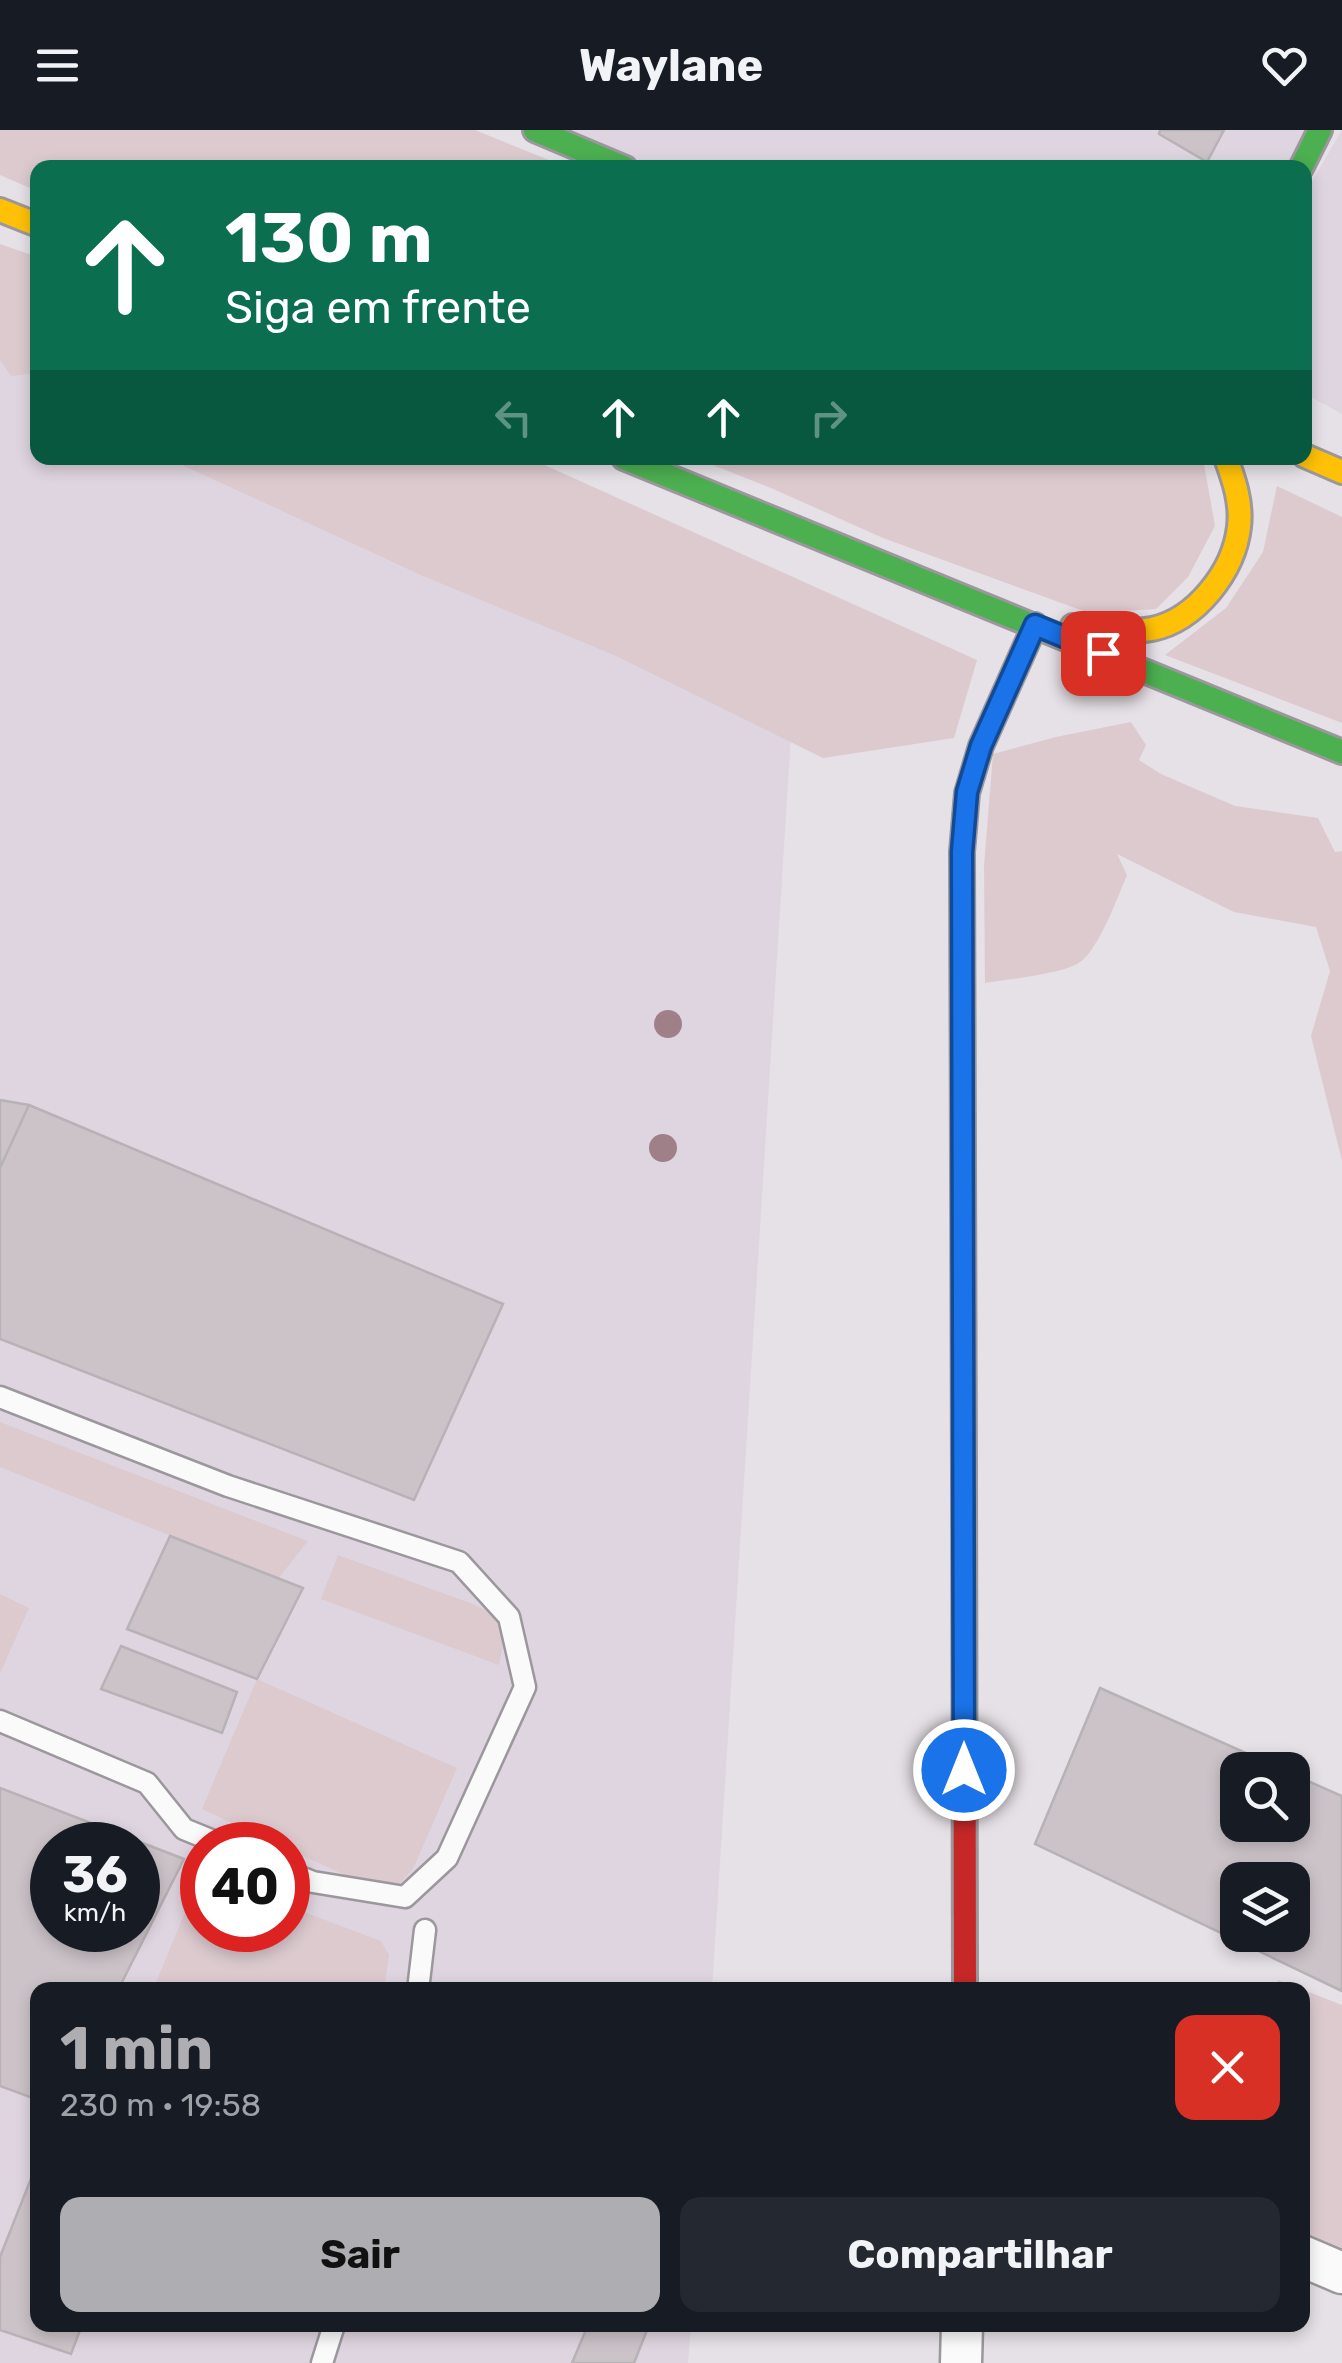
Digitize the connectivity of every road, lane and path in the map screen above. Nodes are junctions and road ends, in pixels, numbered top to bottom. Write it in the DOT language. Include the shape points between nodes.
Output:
graph roads {
  1 [pos="535,130"];
  2 [pos="1320,130"];
  3 [pos="606,160"];
  4 [pos="1305,160"];
  5 [pos="0,210"];
  6 [pos="30,222"];
  7 [pos="1312,459"];
  8 [pos="641,465"];
  9 [pos="1228,465"];
  10 [pos="1342,472"];
  11 [pos="1035,625"];
  12 [pos="1342,752"];
  13 [pos="0,1397"];
  14 [pos="0,1721"];
  15 [pos="180,1824"];
  16 [pos="310,1881"];
  17 [pos="425,1930"];
  18 [pos="419,1982"];
  19 [pos="965,1982"];
  20 [pos="1310,2259"];
  21 [pos="1342,2273"];
  22 [pos="332,2332"];
  23 [pos="962,2332"];
  24 [pos="322,2363"];
  25 [pos="961,2363"];
  1 -- 3 [label="main road"];
  2 -- 4 [label="main road"];
  5 -- 6 [label="main road"];
  7 -- 10 [label="main road"];
  8 -- 11 [label="main road"];
  9 -- 11 [label="main road" via="1240,498 1236,547 1224,572 1186,613 1139,630"];
  11 -- 12 [label="main road"];
  11 -- 19 [label="main road" via="981,746 967,792 962,852"];
  13 -- 16 [label="lane" via="228,1486 459,1562 510,1618 525,1686 447,1858 405,1897"];
  14 -- 15 [label="lane" via="147,1783"];
  17 -- 18 [label="lane"];
  20 -- 21 [label="street"];
  22 -- 24 [label="lane"];
  23 -- 25 [label="street"];
}
